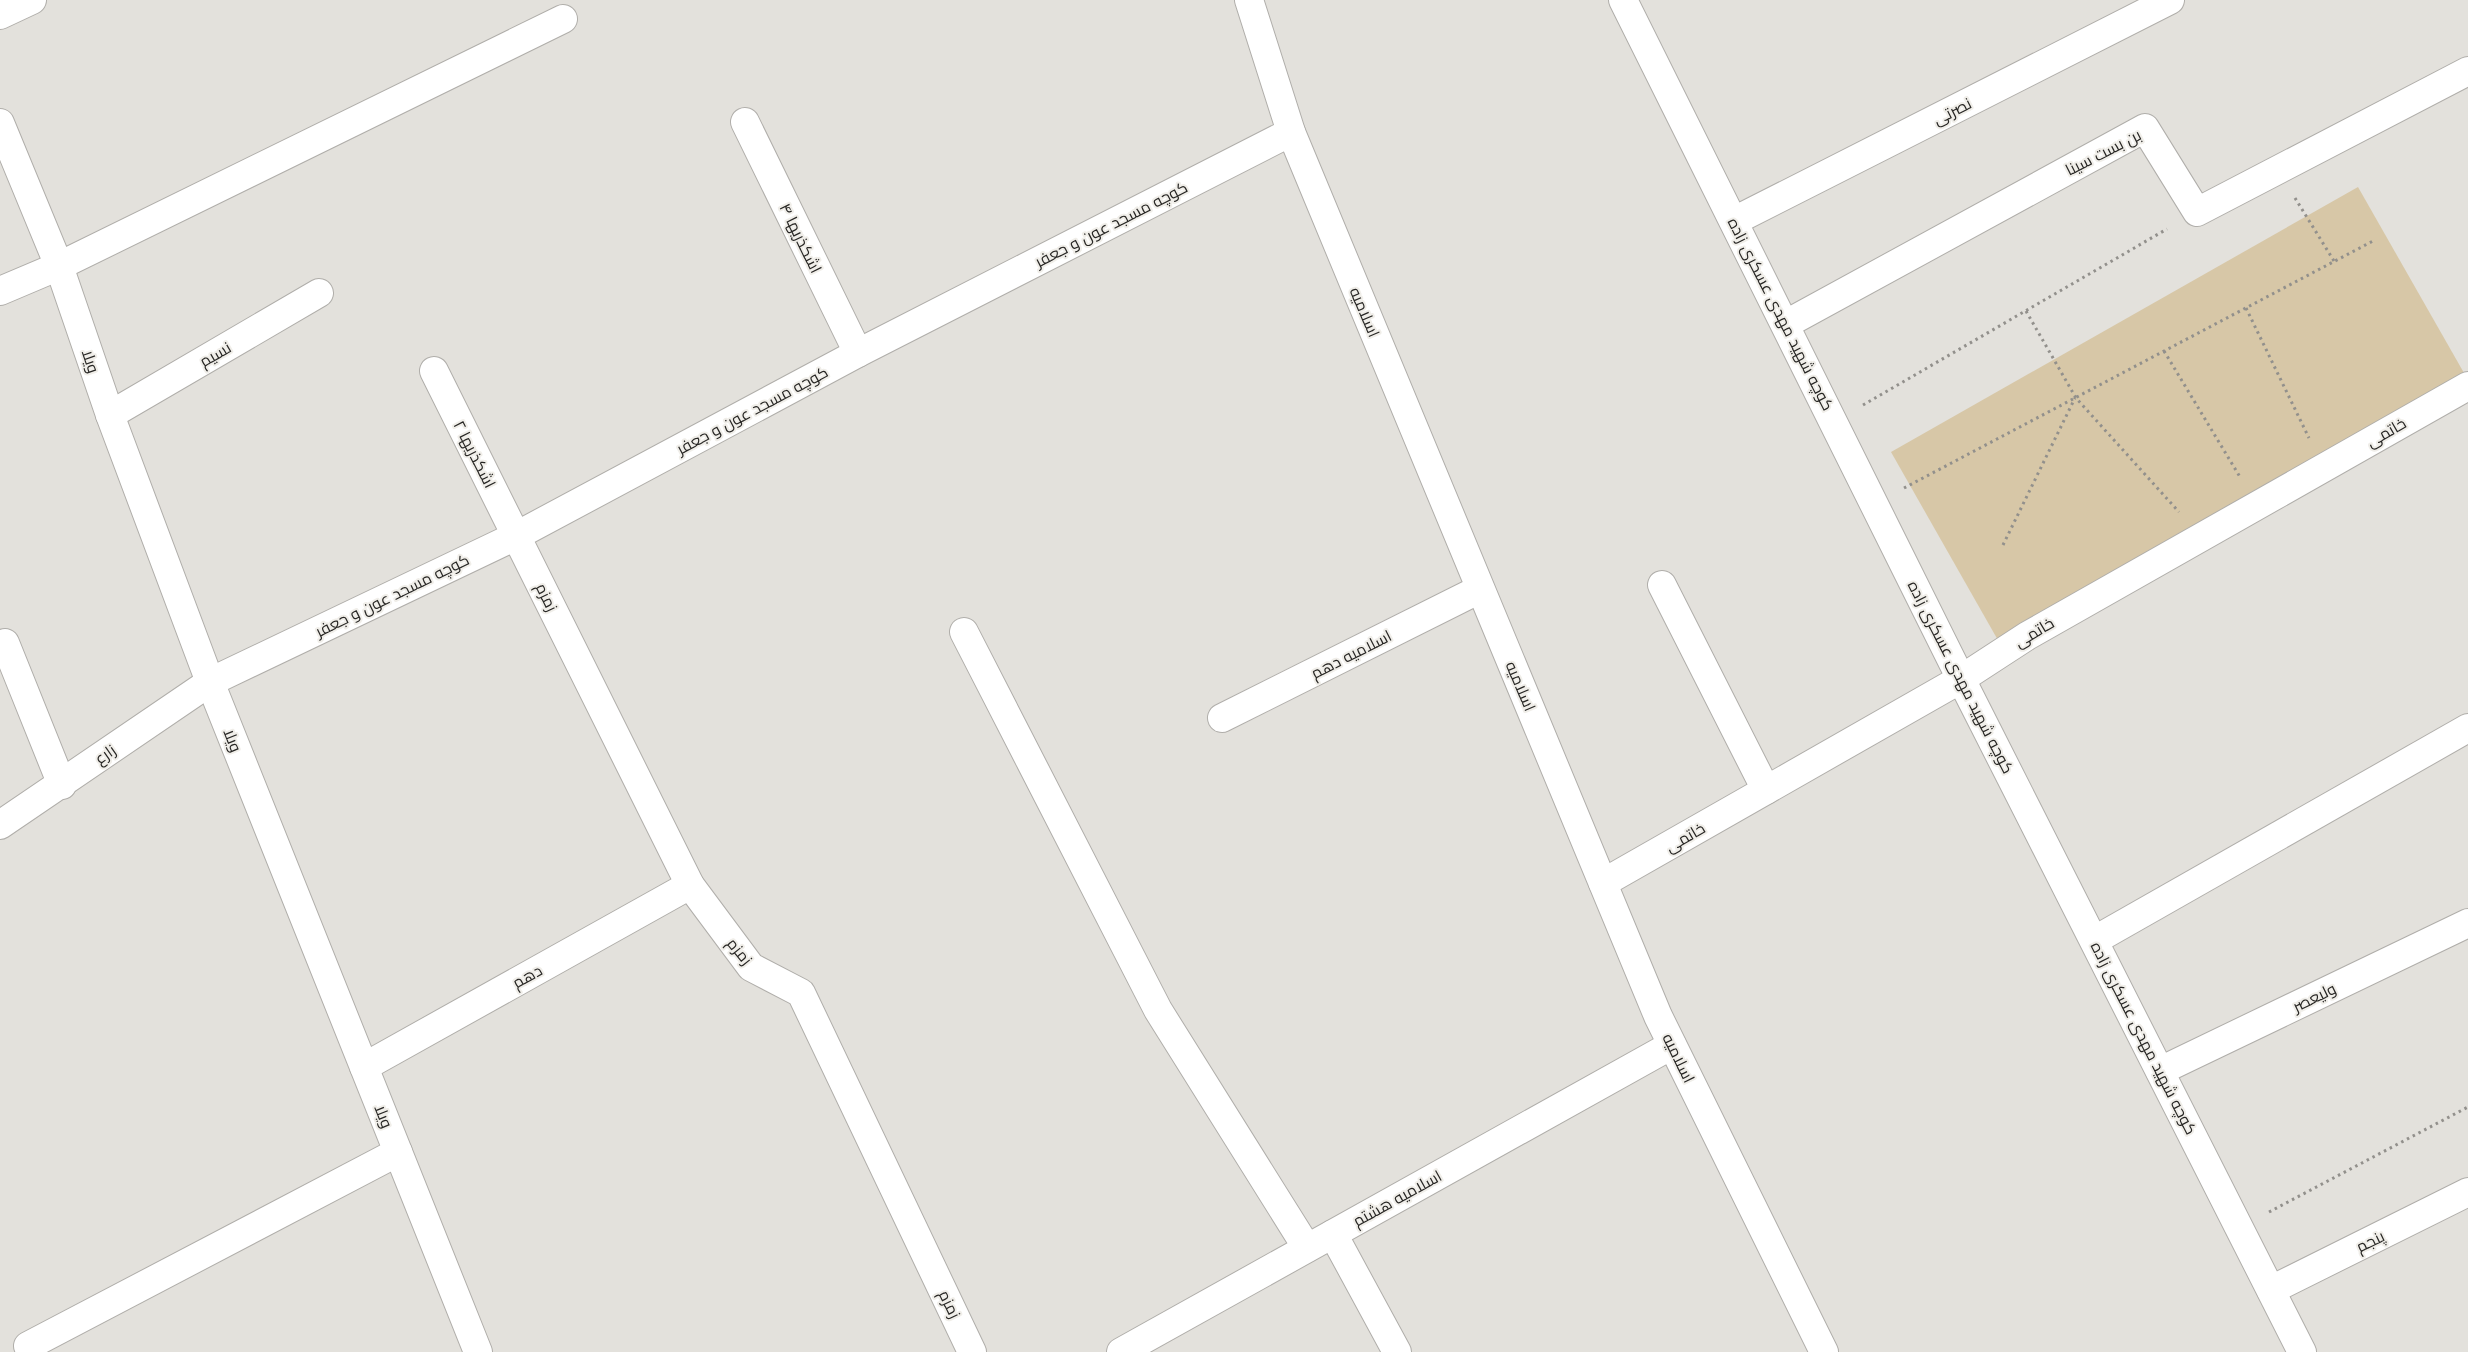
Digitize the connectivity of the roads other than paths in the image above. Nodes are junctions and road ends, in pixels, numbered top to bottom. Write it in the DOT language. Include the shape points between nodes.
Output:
graph roads {
  1 [pos="32,0"];
  2 [pos="1623,0"];
  3 [pos="2170,0"];
  4 [pos="1255,2"];
  5 [pos="0,15"];
  6 [pos="563,19"];
  7 [pos="2468,71"];
  8 [pos="745,122"];
  9 [pos="0,123"];
  10 [pos="1291,132"];
  11 [pos="1734,221"];
  12 [pos="59,266"];
  13 [pos="0,291"];
  14 [pos="319,293"];
  15 [pos="1786,324"];
  16 [pos="858,353"];
  17 [pos="434,371"];
  18 [pos="2468,386"];
  19 [pos="110,415"];
  20 [pos="516,536"];
  21 [pos="1662,585"];
  22 [pos="1480,589"];
  23 [pos="964,632"];
  24 [pos="5,643"];
  25 [pos="1961,679"];
  26 [pos="210,682"];
  27 [pos="1222,718"];
  28 [pos="2468,728"];
  29 [pos="62,785"];
  30 [pos="1766,790"];
  31 [pos="0,826"];
  32 [pos="1603,883"];
  33 [pos="690,885"];
  34 [pos="2468,923"];
  35 [pos="2094,940"];
  36 [pos="1672,1044"];
  37 [pos="364,1067"];
  38 [pos="2160,1071"];
  39 [pos="398,1152"];
  40 [pos="2468,1192"];
  41 [pos="1333,1234"];
  42 [pos="1307,1248"];
  43 [pos="2271,1290"];
  44 [pos="28,1346"];
  45 [pos="478,1352"];
  46 [pos="972,1352"];
  47 [pos="1122,1352"];
  48 [pos="1397,1352"];
  49 [pos="1824,1352"];
  50 [pos="2302,1352"];
  1 -- 5 [label="street"];
  2 -- 11 [label="street, کوچه شهید مهدی عسکری زاده"];
  3 -- 11 [label="street, نصرتی"];
  4 -- 10 [label="street, اسلامیه"];
  6 -- 12 [label="street"];
  7 -- 15 [label="street, بن بست سینا" via="2197,212 2144,128"];
  8 -- 16 [label="street, اشکذریها ۴"];
  9 -- 12 [label="street, ویلا"];
  10 -- 16 [label="street, کوچه مسجد عون و جعفر"];
  10 -- 22 [label="street, اسلامیه"];
  11 -- 15 [label="street, کوچه شهید مهدی عسکری زاده"];
  12 -- 13 [label="street"];
  12 -- 19 [label="street, ویلا"];
  14 -- 19 [label="street, نسیم"];
  15 -- 25 [label="street, کوچه شهید مهدی عسکری زاده"];
  16 -- 20 [label="street, کوچه مسجد عون و جعفر"];
  17 -- 20 [label="street, اشکذریها ۲"];
  18 -- 25 [label="street, خاتمی" via="2027,636"];
  19 -- 26 [label="street, ویلا"];
  20 -- 26 [label="street, کوچه مسجد عون و جعفر"];
  20 -- 33 [label="street, زمزم"];
  21 -- 30 [label="street"];
  22 -- 27 [label="street, اسلامیه دهم"];
  22 -- 32 [label="street, اسلامیه"];
  23 -- 42 [label="street" via="1158,1010"];
  24 -- 29 [label="street"];
  25 -- 30 [label="street, خاتمی"];
  25 -- 35 [label="street, کوچه شهید مهدی عسکری زاده"];
  26 -- 29 [label="street, زارع"];
  26 -- 37 [label="street, ویلا"];
  28 -- 35 [label="street"];
  29 -- 31 [label="street, زارع"];
  30 -- 32 [label="street, خاتمی"];
  32 -- 36 [label="street, اسلامیه"];
  33 -- 37 [label="street, دهم"];
  33 -- 46 [label="street, زمزم" via="751,967 801,993"];
  34 -- 38 [label="street, ولیعصر"];
  35 -- 38 [label="street, کوچه شهید مهدی عسکری زاده"];
  36 -- 41 [label="street, اسلامیه هشتم"];
  36 -- 49 [label="street, اسلامیه"];
  37 -- 39 [label="street, ویلا"];
  38 -- 43 [label="street, کوچه شهید مهدی عسکری زاده"];
  39 -- 44 [label="street"];
  39 -- 45 [label="street, ویلا"];
  40 -- 43 [label="street, پنجم"];
  41 -- 42 [label="street, اسلامیه هشتم"];
  41 -- 48 [label="street"];
  42 -- 47 [label="street, اسلامیه هشتم"];
  43 -- 50 [label="street, کوچه شهید مهدی عسکری زاده"];
}
